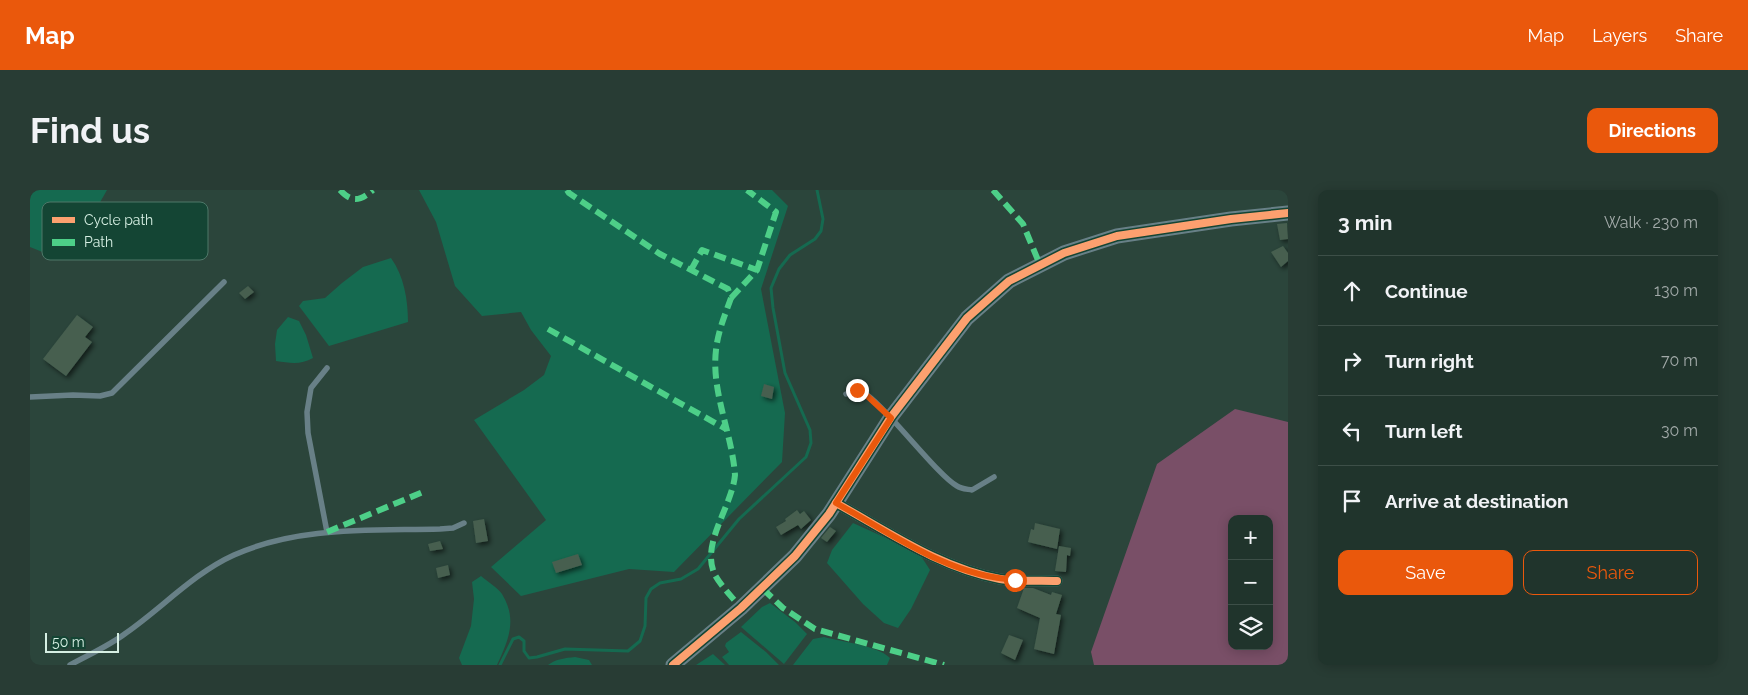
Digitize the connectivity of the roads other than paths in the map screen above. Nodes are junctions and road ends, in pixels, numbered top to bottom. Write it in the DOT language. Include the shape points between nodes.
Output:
graph roads {
  1 [pos="1288,213"];
  2 [pos="224,282"];
  3 [pos="327,368"];
  4 [pos="846,394"];
  5 [pos="30,397"];
  6 [pos="891,418"];
  7 [pos="994,477"];
  8 [pos="836,503"];
  9 [pos="464,523"];
  10 [pos="327,532"];
  11 [pos="1058,581"];
  12 [pos="70,665"];
  13 [pos="673,665"];
  1 -- 6 [label="street" via="1231,218 1117,236 1064,253 1009,281 967,318"];
  2 -- 5 [label="lane" via="112,392 100,396"];
  3 -- 10 [label="lane" via="311,388 307,412"];
  4 -- 6 [label="lane" via="857,390 863,392"];
  6 -- 7 [label="lane" via="944,477 958,487 972,490"];
  6 -- 8 [label="street"];
  8 -- 11 [label="street" via="929,555 956,566 1001,579"];
  8 -- 13 [label="street" via="789,563"];
  9 -- 10 [label="lane" via="440,530"];
  10 -- 12 [label="lane" via="264,543 232,555 207,570 125,635"];
}
